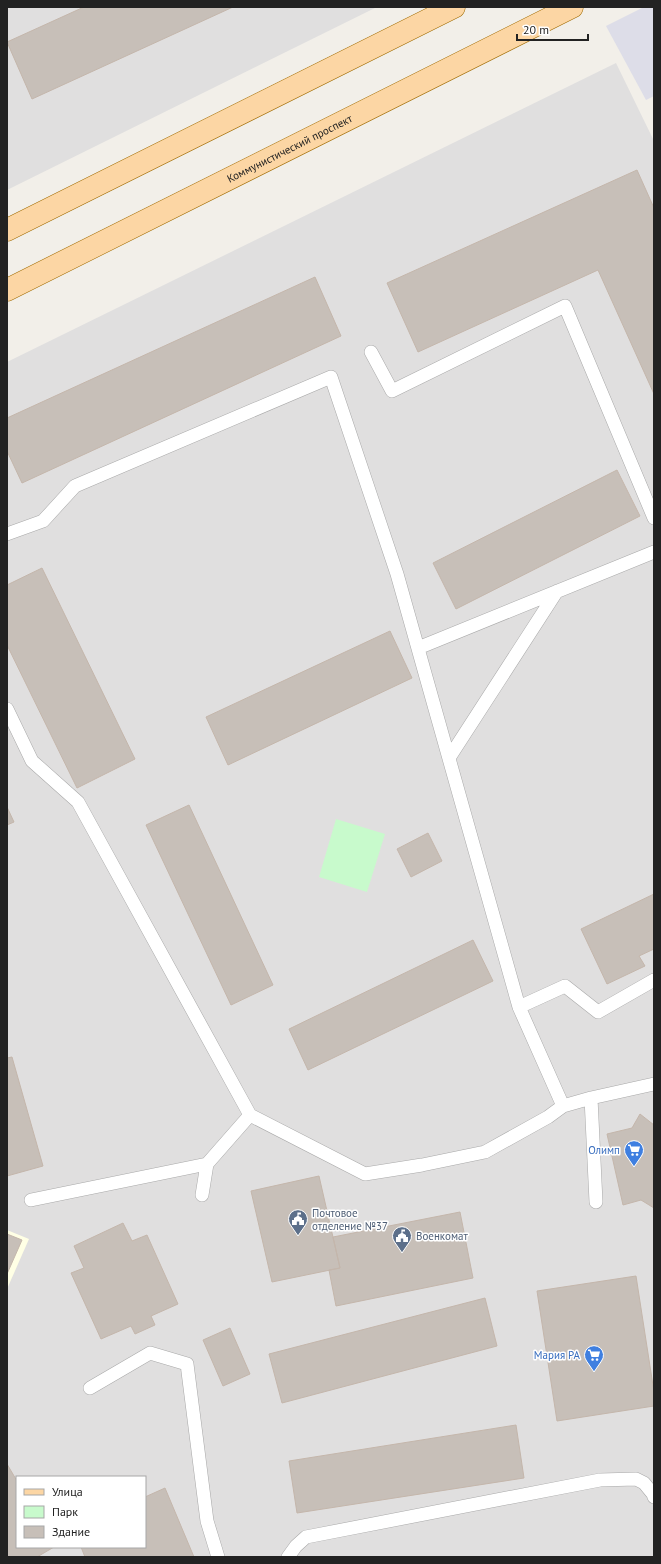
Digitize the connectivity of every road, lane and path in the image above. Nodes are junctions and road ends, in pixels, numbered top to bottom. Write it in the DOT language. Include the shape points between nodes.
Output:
graph roads {
  1 [pos="454,7"];
  2 [pos="572,7"];
  3 [pos="7,230"];
  4 [pos="7,290"];
  5 [pos="371,352"];
  6 [pos="654,518"];
  7 [pos="7,534"];
  8 [pos="654,552"];
  9 [pos="557,591"];
  10 [pos="418,648"];
  11 [pos="7,709"];
  12 [pos="449,758"];
  13 [pos="654,980"];
  14 [pos="519,1007"];
  15 [pos="654,1084"];
  16 [pos="591,1098"];
  17 [pos="563,1106"];
  18 [pos="250,1115"];
  19 [pos="207,1164"];
  20 [pos="202,1195"];
  21 [pos="31,1200"];
  22 [pos="596,1202"];
  23 [pos="90,1388"];
  24 [pos="654,1498"];
  25 [pos="218,1557"];
  26 [pos="288,1557"];
  1 -- 3 [label="main road"];
  2 -- 4 [label="main road, Коммунистический проспект"];
  5 -- 6 [label="lane" via="392,391 565,306"];
  7 -- 10 [label="lane" via="43,521 75,486 331,377 397,574"];
  8 -- 9 [label="lane"];
  9 -- 10 [label="lane"];
  9 -- 12 [label="lane"];
  10 -- 12 [label="lane"];
  11 -- 18 [label="lane" via="32,761 78,802"];
  12 -- 14 [label="lane"];
  13 -- 14 [label="lane" via="598,1012 565,986"];
  14 -- 17 [label="lane"];
  15 -- 16 [label="lane"];
  16 -- 17 [label="lane"];
  16 -- 22 [label="lane"];
  17 -- 18 [label="lane" via="485,1152 364,1174"];
  18 -- 19 [label="lane"];
  19 -- 20 [label="lane"];
  19 -- 21 [label="lane"];
  23 -- 25 [label="lane" via="150,1353 187,1364 207,1521"];
  24 -- 26 [label="lane" via="644,1483 636,1479 600,1480 306,1537"];
}
